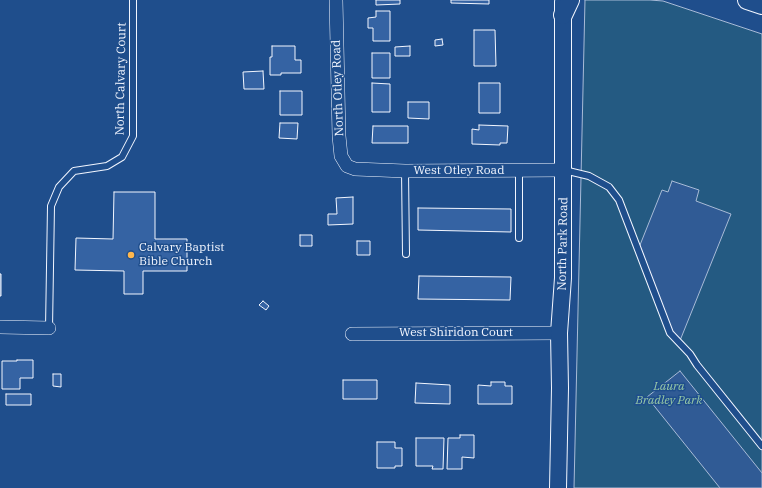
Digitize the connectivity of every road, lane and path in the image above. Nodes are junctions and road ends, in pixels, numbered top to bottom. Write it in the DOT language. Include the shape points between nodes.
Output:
graph roads {
  1 [pos="133,0"];
  2 [pos="336,0"];
  3 [pos="747,0"];
  4 [pos="566,5"];
  5 [pos="762,5"];
  6 [pos="355,169"];
  7 [pos="519,170"];
  8 [pos="563,170"];
  9 [pos="405,171"];
  10 [pos="519,238"];
  11 [pos="406,254"];
  12 [pos="0,327"];
  13 [pos="49,328"];
  14 [pos="559,333"];
  15 [pos="352,334"];
  16 [pos="762,446"];
  17 [pos="558,488"];
  1 -- 13 [label="lane, North Calvary Court" via="133,136 122,157 107,166 74,171 59,187 51,206"];
  2 -- 6 [label="street, North Otley Road" via="341,156 347,166"];
  3 -- 5 [label="main road"];
  4 -- 8 [label="street, North Park Road"];
  6 -- 9 [label="street, West Otley Road"];
  7 -- 8 [label="street, West Otley Road"];
  7 -- 9 [label="street, West Otley Road"];
  7 -- 10 [label="lane"];
  8 -- 14 [label="street, North Park Road" via="564,278"];
  8 -- 16 [label="lane" via="589,176 609,187 619,200 670,333 690,354"];
  9 -- 11 [label="lane"];
  12 -- 13 [label="street"];
  14 -- 15 [label="street, West Shiridon Court"];
  14 -- 17 [label="street, North Park Road"];
}
